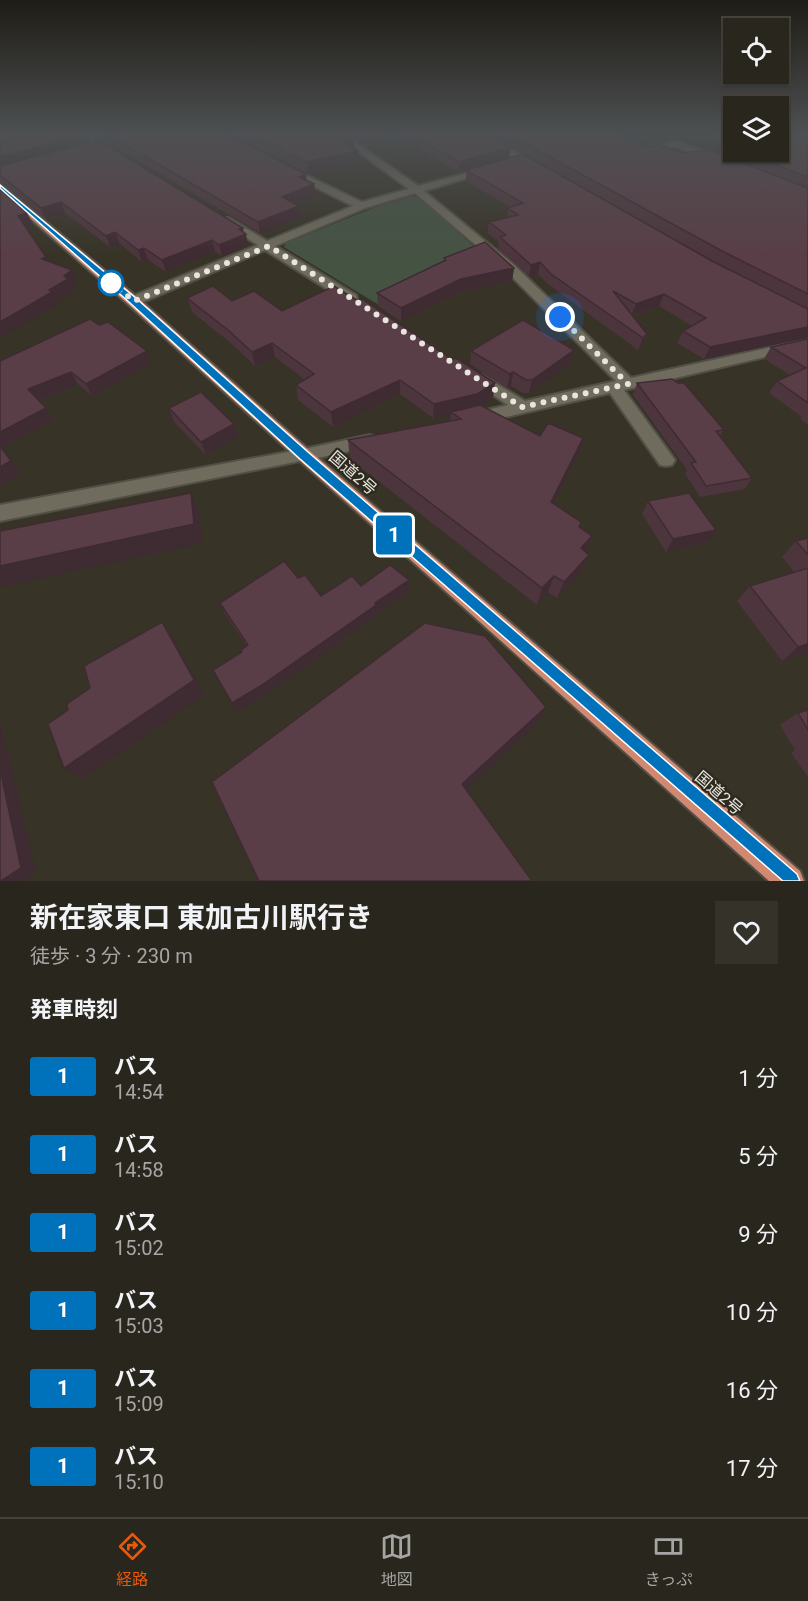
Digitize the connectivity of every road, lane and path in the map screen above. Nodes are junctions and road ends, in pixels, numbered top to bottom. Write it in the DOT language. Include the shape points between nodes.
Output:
graph roads {
  1 [pos="294,173"];
  2 [pos="393,173"];
  3 [pos="475,173"];
  4 [pos="0,187"];
  5 [pos="417,190"];
  6 [pos="361,206"];
  7 [pos="220,217"];
  8 [pos="269,246"];
  9 [pos="134,301"];
  10 [pos="360,304"];
  11 [pos="808,344"];
  12 [pos="461,368"];
  13 [pos="621,385"];
  14 [pos="522,407"];
  15 [pos="465,420"];
  16 [pos="385,437"];
  17 [pos="304,455"];
  18 [pos="666,460"];
  19 [pos="0,513"];
  20 [pos="790,881"];
  1 -- 6 [label="street"];
  2 -- 5 [label="street"];
  3 -- 5 [label="street"];
  4 -- 9 [label="highway, 国道2号"];
  5 -- 6 [label="street"];
  5 -- 13 [label="street" via="509,267"];
  6 -- 8 [label="street"];
  7 -- 8 [label="street"];
  8 -- 9 [label="street"];
  8 -- 10 [label="street"];
  9 -- 17 [label="highway, 国道2号"];
  11 -- 13 [label="street"];
  12 -- 14 [label="street"];
  13 -- 14 [label="street"];
  13 -- 18 [label="street"];
  14 -- 15 [label="street"];
  16 -- 17 [label="street"];
  17 -- 19 [label="street"];
  17 -- 20 [label="highway, 国道2号"];
}
